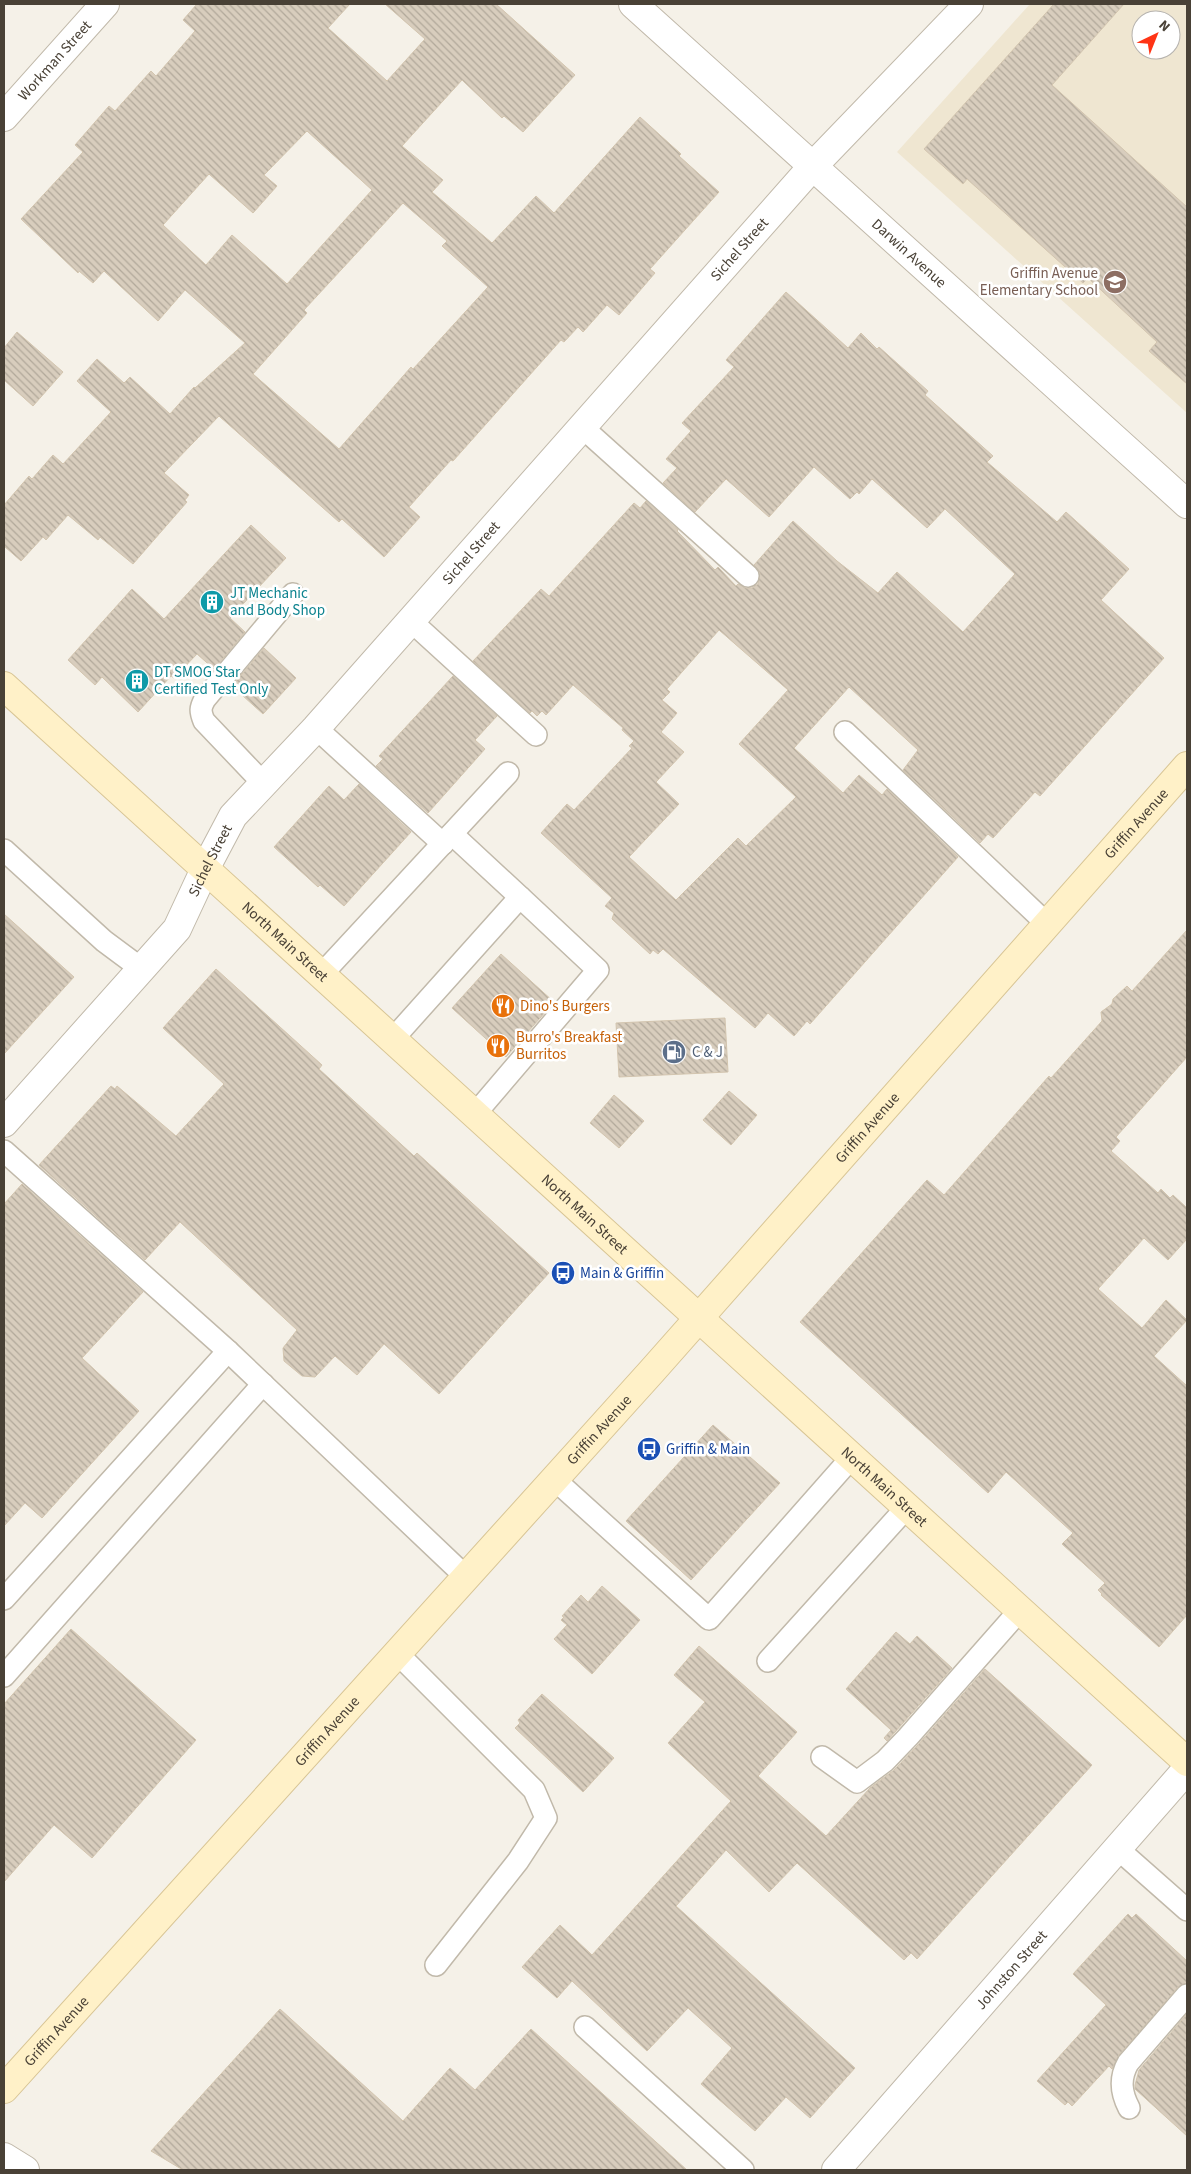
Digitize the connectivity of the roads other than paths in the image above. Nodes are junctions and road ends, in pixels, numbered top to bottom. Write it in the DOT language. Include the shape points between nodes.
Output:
graph roads {
  1 [pos="105,4"];
  2 [pos="633,4"];
  3 [pos="969,4"];
  4 [pos="4,117"];
  5 [pos="812,168"];
  6 [pos="582,427"];
  7 [pos="1187,504"];
  8 [pos="748,576"];
  9 [pos="293,594"];
  10 [pos="411,621"];
  11 [pos="4,686"];
  12 [pos="316,728"];
  13 [pos="845,732"];
  14 [pos="536,736"];
  15 [pos="1187,766"];
  16 [pos="508,773"];
  17 [pos="264,783"];
  18 [pos="448,839"];
  19 [pos="4,850"];
  20 [pos="205,869"];
  21 [pos="520,897"];
  22 [pos="1047,924"];
  23 [pos="143,970"];
  24 [pos="321,975"];
  25 [pos="392,1040"];
  26 [pos="475,1114"];
  27 [pos="4,1123"];
  28 [pos="4,1151"];
  29 [pos="698,1318"];
  30 [pos="228,1351"];
  31 [pos="263,1384"];
  32 [pos="852,1457"];
  33 [pos="554,1479"];
  34 [pos="907,1507"];
  35 [pos="466,1576"];
  36 [pos="4,1599"];
  37 [pos="1020,1610"];
  38 [pos="397,1653"];
  39 [pos="768,1661"];
  40 [pos="4,1676"];
  41 [pos="822,1757"];
  42 [pos="1187,1762"];
  43 [pos="1187,1769"];
  44 [pos="1118,1849"];
  45 [pos="1187,1910"];
  46 [pos="436,1965"];
  47 [pos="1187,1995"];
  48 [pos="585,2027"];
  49 [pos="4,2089"];
  50 [pos="1129,2108"];
  51 [pos="4,2157"];
  52 [pos="25,2170"];
  53 [pos="743,2170"];
  54 [pos="836,2170"];
  1 -- 4 [label="street, Workman Street"];
  2 -- 5 [label="street, Darwin Avenue"];
  3 -- 5 [label="street, Sichel Street"];
  5 -- 6 [label="street, Sichel Street"];
  5 -- 7 [label="street, Darwin Avenue"];
  6 -- 8 [label="lane"];
  6 -- 10 [label="street, Sichel Street"];
  9 -- 17 [label="lane" via="205,699 200,712 216,735"];
  10 -- 12 [label="street, Sichel Street"];
  10 -- 14 [label="lane"];
  11 -- 20 [label="main road, North Main Street"];
  12 -- 17 [label="street, Sichel Street"];
  12 -- 18 [label="lane"];
  13 -- 22 [label="lane"];
  15 -- 22 [label="main road, Griffin Avenue"];
  16 -- 18 [label="lane"];
  17 -- 20 [label="street, Sichel Street" via="233,816"];
  18 -- 21 [label="lane"];
  18 -- 24 [label="lane"];
  19 -- 23 [label="lane" via="104,941"];
  20 -- 23 [label="street, Sichel Street" via="178,930"];
  20 -- 24 [label="main road, North Main Street"];
  21 -- 25 [label="lane"];
  21 -- 26 [label="lane" via="598,970"];
  22 -- 29 [label="main road, Griffin Avenue"];
  23 -- 27 [label="street, Sichel Street"];
  24 -- 25 [label="main road, North Main Street"];
  25 -- 26 [label="main road, North Main Street"];
  26 -- 29 [label="main road, North Main Street"];
  28 -- 30 [label="lane"];
  29 -- 32 [label="main road, North Main Street"];
  29 -- 33 [label="main road, Griffin Avenue"];
  30 -- 31 [label="lane"];
  30 -- 36 [label="lane"];
  31 -- 35 [label="lane"];
  31 -- 40 [label="lane"];
  32 -- 33 [label="lane" via="709,1619"];
  32 -- 34 [label="main road, North Main Street"];
  33 -- 35 [label="main road, Griffin Avenue"];
  34 -- 37 [label="main road, North Main Street"];
  34 -- 39 [label="lane"];
  35 -- 38 [label="main road, Griffin Avenue"];
  37 -- 41 [label="lane" via="902,1743 857,1782"];
  37 -- 42 [label="main road, North Main Street"];
  38 -- 46 [label="lane" via="534,1790 546,1818 518,1862"];
  38 -- 49 [label="main road, Griffin Avenue"];
  43 -- 44 [label="street, Johnston Street"];
  44 -- 45 [label="lane"];
  44 -- 54 [label="street, Johnston Street"];
  47 -- 50 [label="lane" via="1122,2074 1122,2095"];
  48 -- 53 [label="lane"];
  51 -- 52 [label="street"];
}
